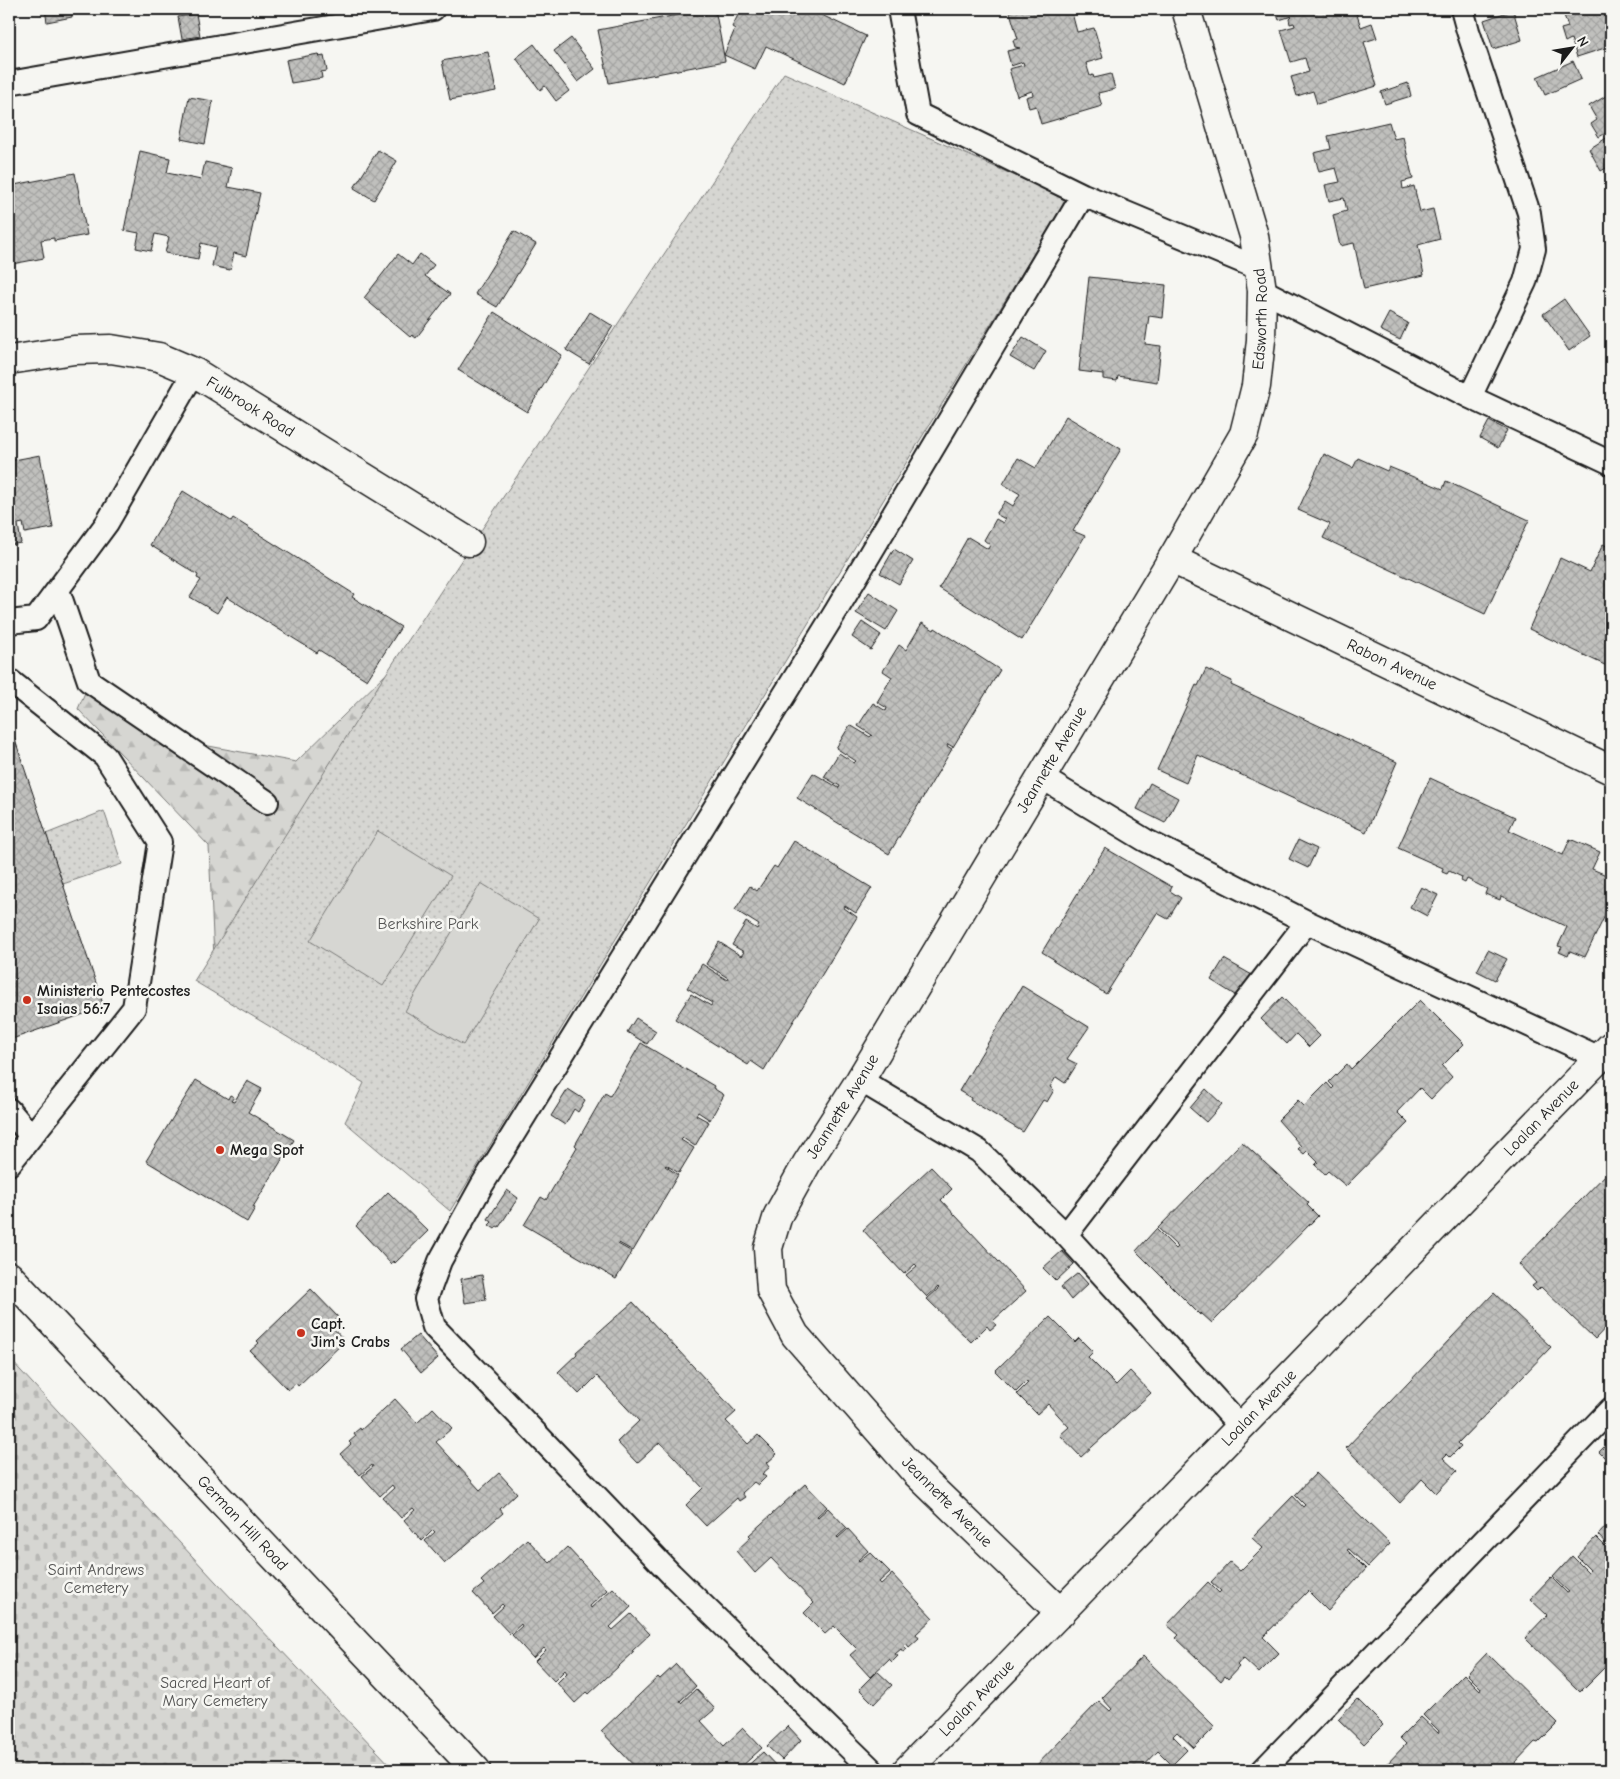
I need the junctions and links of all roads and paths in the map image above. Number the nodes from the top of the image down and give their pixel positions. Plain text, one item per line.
1 (433, 9) edge
2 (899, 9) edge
3 (1186, 9) edge
4 (1462, 9) edge
5 (9, 84) edge
6 (1083, 195) junction
7 (1260, 279) junction
8 (9, 360) edge
9 (194, 372) junction
10 (1470, 397) junction
11 (1611, 463) edge
12 (469, 542) dead end
13 (1172, 559) junction
14 (58, 590) junction
15 (9, 622) edge
16 (9, 680) edge
17 (1611, 770) edge
18 (1041, 777) junction
19 (267, 802) dead end
20 (1307, 922) junction
21 (1605, 1052) edge
22 (860, 1080) junction
23 (9, 1110) edge
24 (31, 1136) junction
25 (9, 1164) edge
26 (1066, 1235) junction
27 (9, 1276) edge
28 (1611, 1409) edge
29 (1241, 1427) junction
30 (1061, 1613) junction
31 (476, 1770) edge
32 (872, 1770) edge
33 (907, 1770) edge
34 (1264, 1770) edge

1 - 5 lane
2 - 6 lane
3 - 7 street, Edsworth Road
4 - 10 lane
6 - 7 lane
6 - 32 lane
7 - 10 lane
7 - 13 street, Edsworth Road
8 - 9 street, Fulbrook Road
9 - 12 street, Fulbrook Road
9 - 14 lane
10 - 11 lane
13 - 17 street, Rabon Avenue
13 - 18 street, Jeannette Avenue
14 - 15 lane
14 - 19 lane
16 - 24 lane
18 - 20 lane
18 - 22 street, Jeannette Avenue
20 - 21 lane
20 - 26 lane
21 - 29 street, Loalan Avenue
22 - 26 lane
22 - 30 street, Jeannette Avenue
23 - 24 lane
24 - 25 lane
26 - 29 lane
27 - 31 street, German Hill Road
28 - 34 lane
29 - 30 street, Loalan Avenue
30 - 33 street, Loalan Avenue

